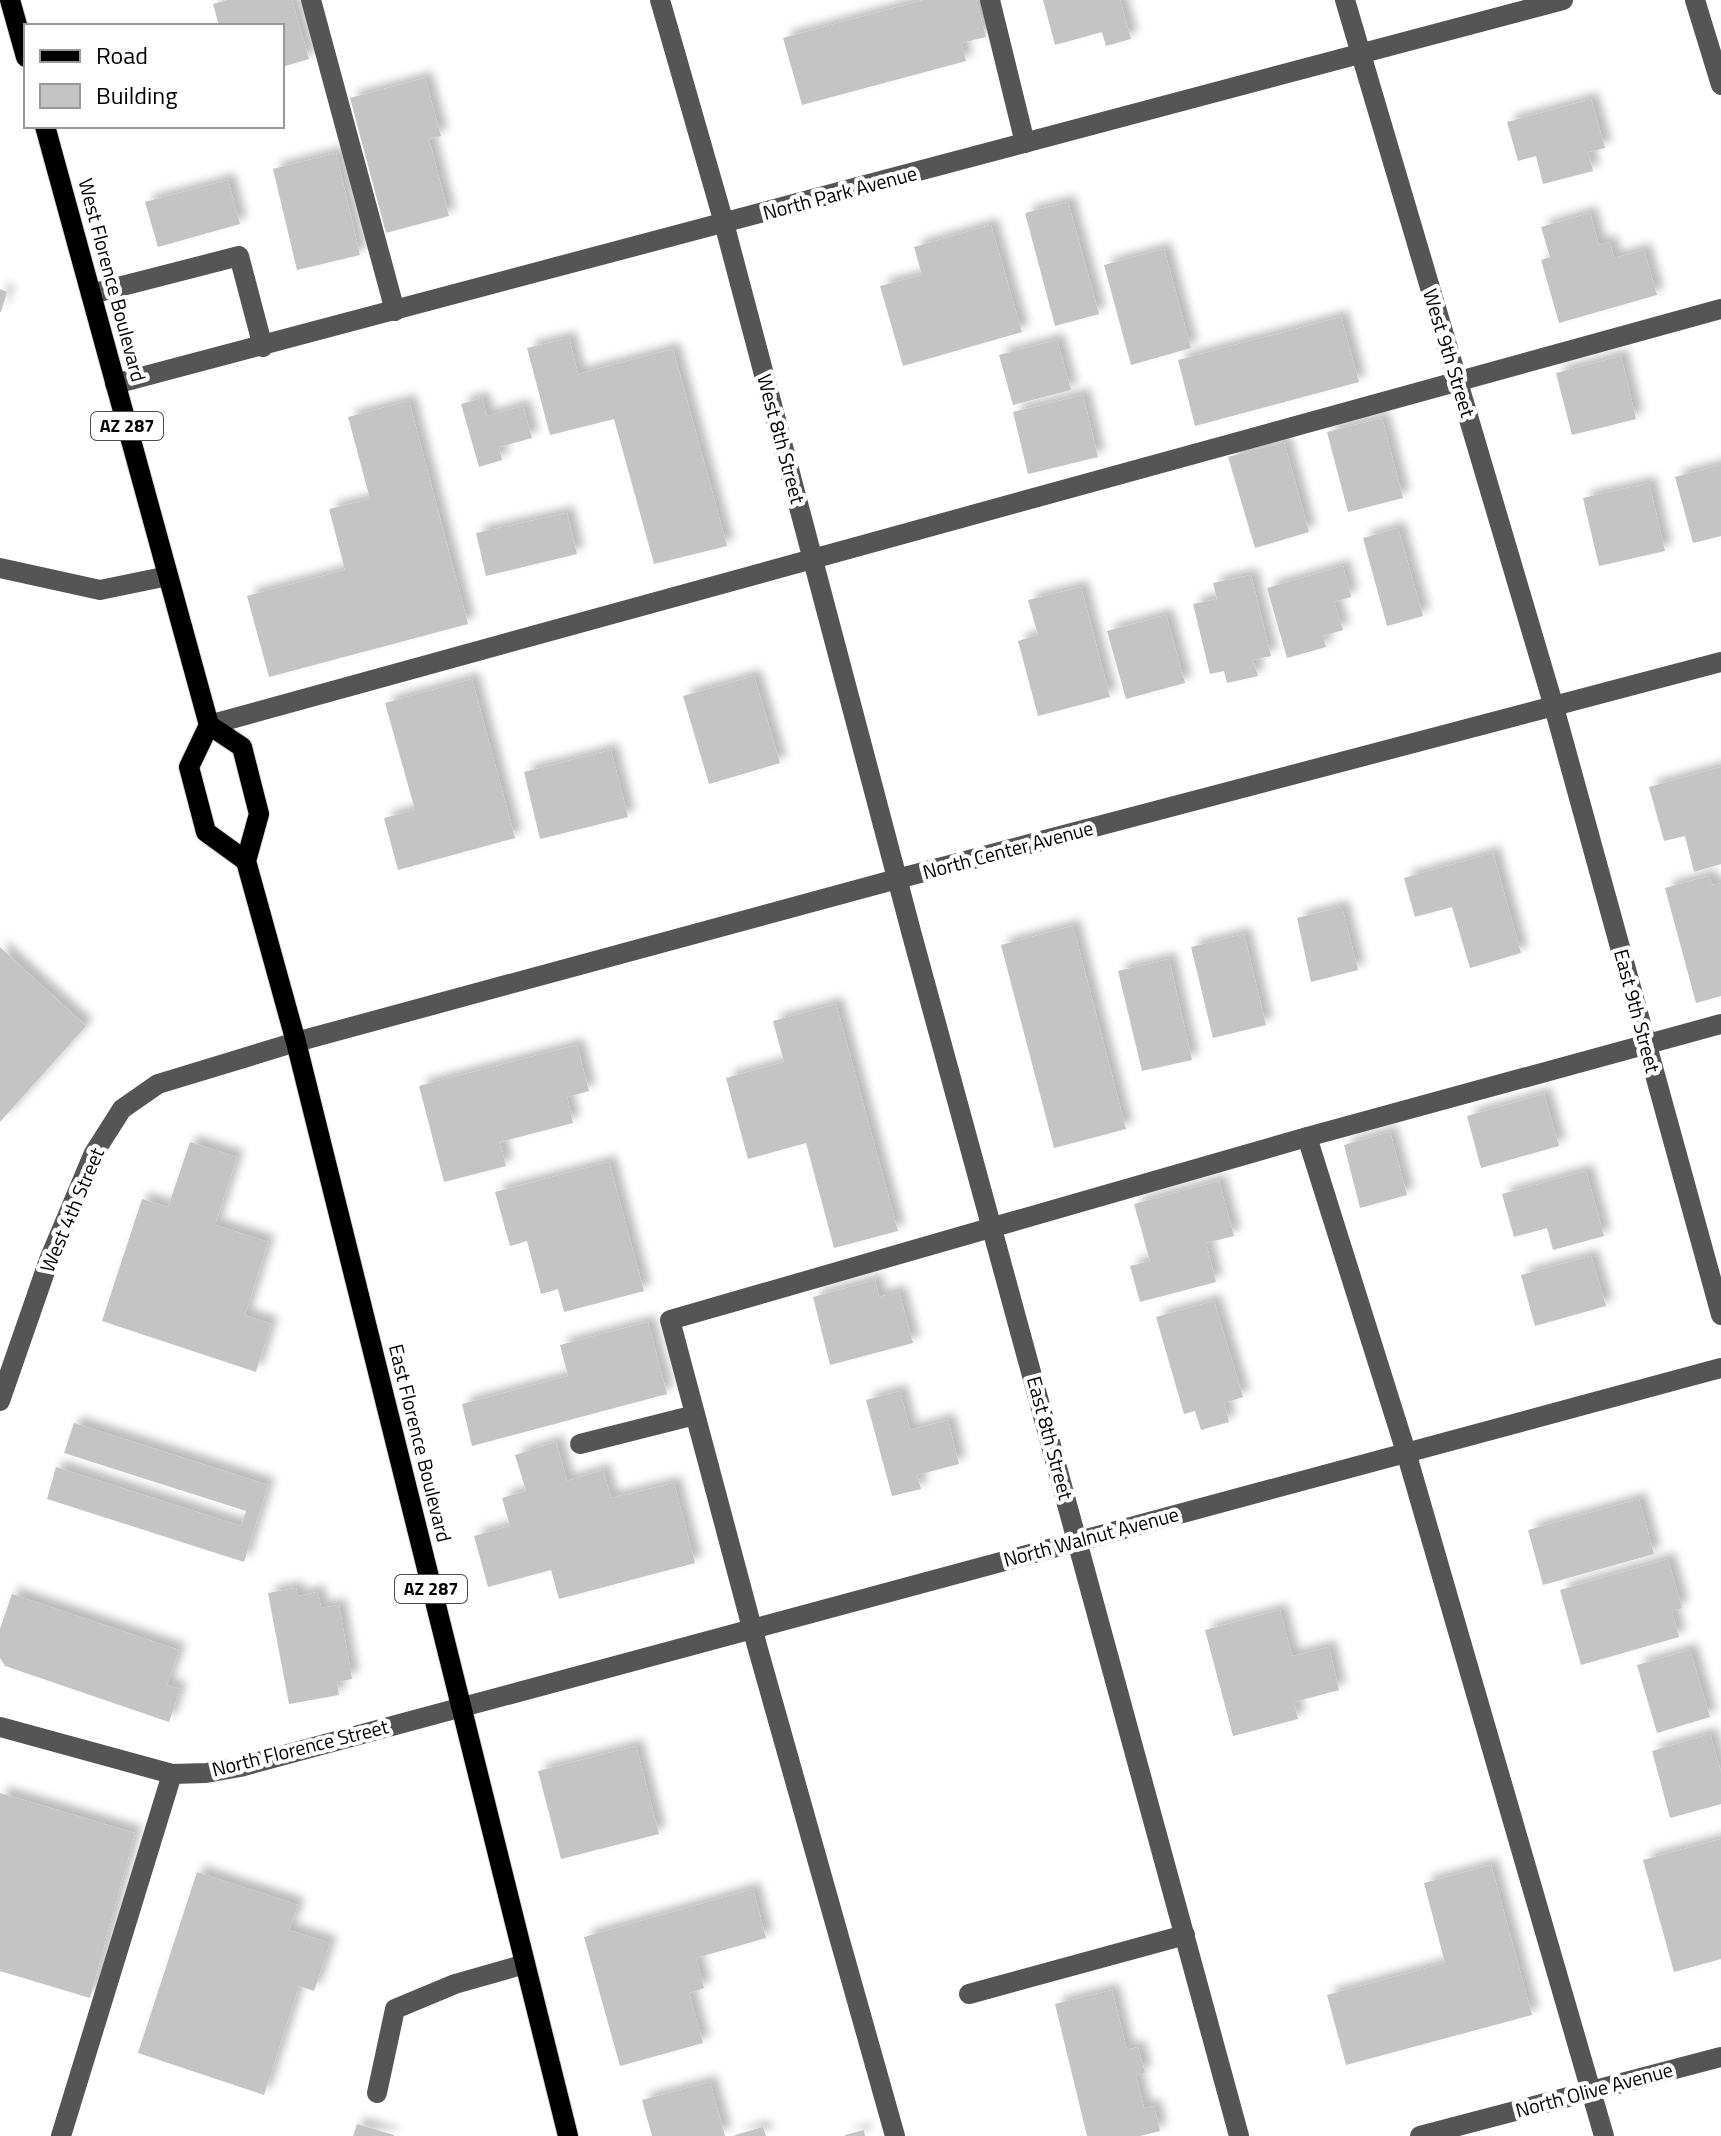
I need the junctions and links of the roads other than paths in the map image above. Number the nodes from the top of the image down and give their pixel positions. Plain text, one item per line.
1 (10, 0) edge
2 (311, 0) edge
3 (660, 0) edge
4 (990, 0) edge
5 (1345, 0) edge
6 (1563, 0) edge
7 (1695, 0) edge
8 (24, 50) edge
9 (1360, 54) junction
10 (1721, 85) edge
11 (46, 128) edge
12 (1025, 143) junction
13 (724, 223) junction
14 (91, 294) junction
15 (1721, 309) edge
16 (395, 311) junction
17 (263, 347) junction
18 (1457, 381) junction
19 (115, 384) junction
20 (813, 558) junction
21 (0, 568) edge
22 (168, 576) junction
23 (1721, 662) edge
24 (1554, 707) junction
25 (209, 725) junction
26 (246, 861) junction
27 (897, 879) junction
28 (1721, 1024) edge
29 (296, 1042) junction
30 (1646, 1043) junction
31 (1307, 1137) junction
32 (993, 1227) junction
33 (1721, 1315) edge
34 (1721, 1368) edge
35 (0, 1401) edge
36 (695, 1415) junction
37 (580, 1444) dead end
38 (1406, 1452) junction
39 (1078, 1541) junction
40 (752, 1628) junction
41 (461, 1707) junction
42 (0, 1727) edge
43 (172, 1774) junction
44 (1185, 1935) junction
45 (525, 1964) junction
46 (969, 1994) dead end
47 (1721, 2057) edge
48 (1592, 2091) junction
49 (377, 2093) dead end
50 (61, 2136) edge
51 (568, 2136) edge
52 (895, 2136) edge
53 (1239, 2136) edge
54 (1420, 2136) edge
55 (1604, 2136) edge

1 - 8 main road
2 - 16 street
3 - 13 street, West 8th Street
4 - 12 street
5 - 9 street, West 9th Street
6 - 9 street, North Park Avenue
7 - 10 street
9 - 12 street, North Park Avenue
9 - 18 street, West 9th Street
11 - 14 main road, West Florence Boulevard / AZ 287
12 - 13 street, North Park Avenue
13 - 16 street, North Park Avenue
13 - 20 street, West 8th Street
14 - 17 street
14 - 19 main road, West Florence Boulevard / AZ 287
15 - 18 street
16 - 17 street, North Park Avenue
17 - 19 street, North Park Avenue
18 - 20 street
18 - 24 street, West 9th Street
19 - 22 main road, West Florence Boulevard / AZ 287
20 - 25 street
20 - 27 street, West 8th Street
21 - 22 street
22 - 25 main road, West Florence Boulevard / AZ 287
23 - 24 street, North Center Avenue
24 - 27 street, North Center Avenue
24 - 30 street, East 9th Street
25 - 26 main road
25 - 26 main road
26 - 29 main road, AZ 287
27 - 29 street, North Center Avenue
27 - 32 street, East 8th Street
28 - 30 street
29 - 35 street, West 4th Street
29 - 41 main road, East Florence Boulevard / AZ 287
30 - 31 street
30 - 33 street, East 9th Street
31 - 32 street
31 - 38 street
32 - 36 street
32 - 39 street, East 8th Street
34 - 38 street, North Walnut Avenue
36 - 37 street
36 - 40 street
38 - 39 street, North Walnut Avenue
38 - 48 street
39 - 40 street, North Walnut Avenue
39 - 44 street, East 8th Street
40 - 41 street, North Walnut Avenue
40 - 52 street
41 - 43 street, North Florence Street
41 - 45 main road, East Florence Boulevard / AZ 287
42 - 43 street, North Florence Street
43 - 50 street
44 - 46 street
44 - 53 street, East 8th Street
45 - 49 street
45 - 51 main road, East Florence Boulevard / AZ 287
47 - 48 street, North Olive Avenue
48 - 54 street, North Olive Avenue
48 - 55 street

